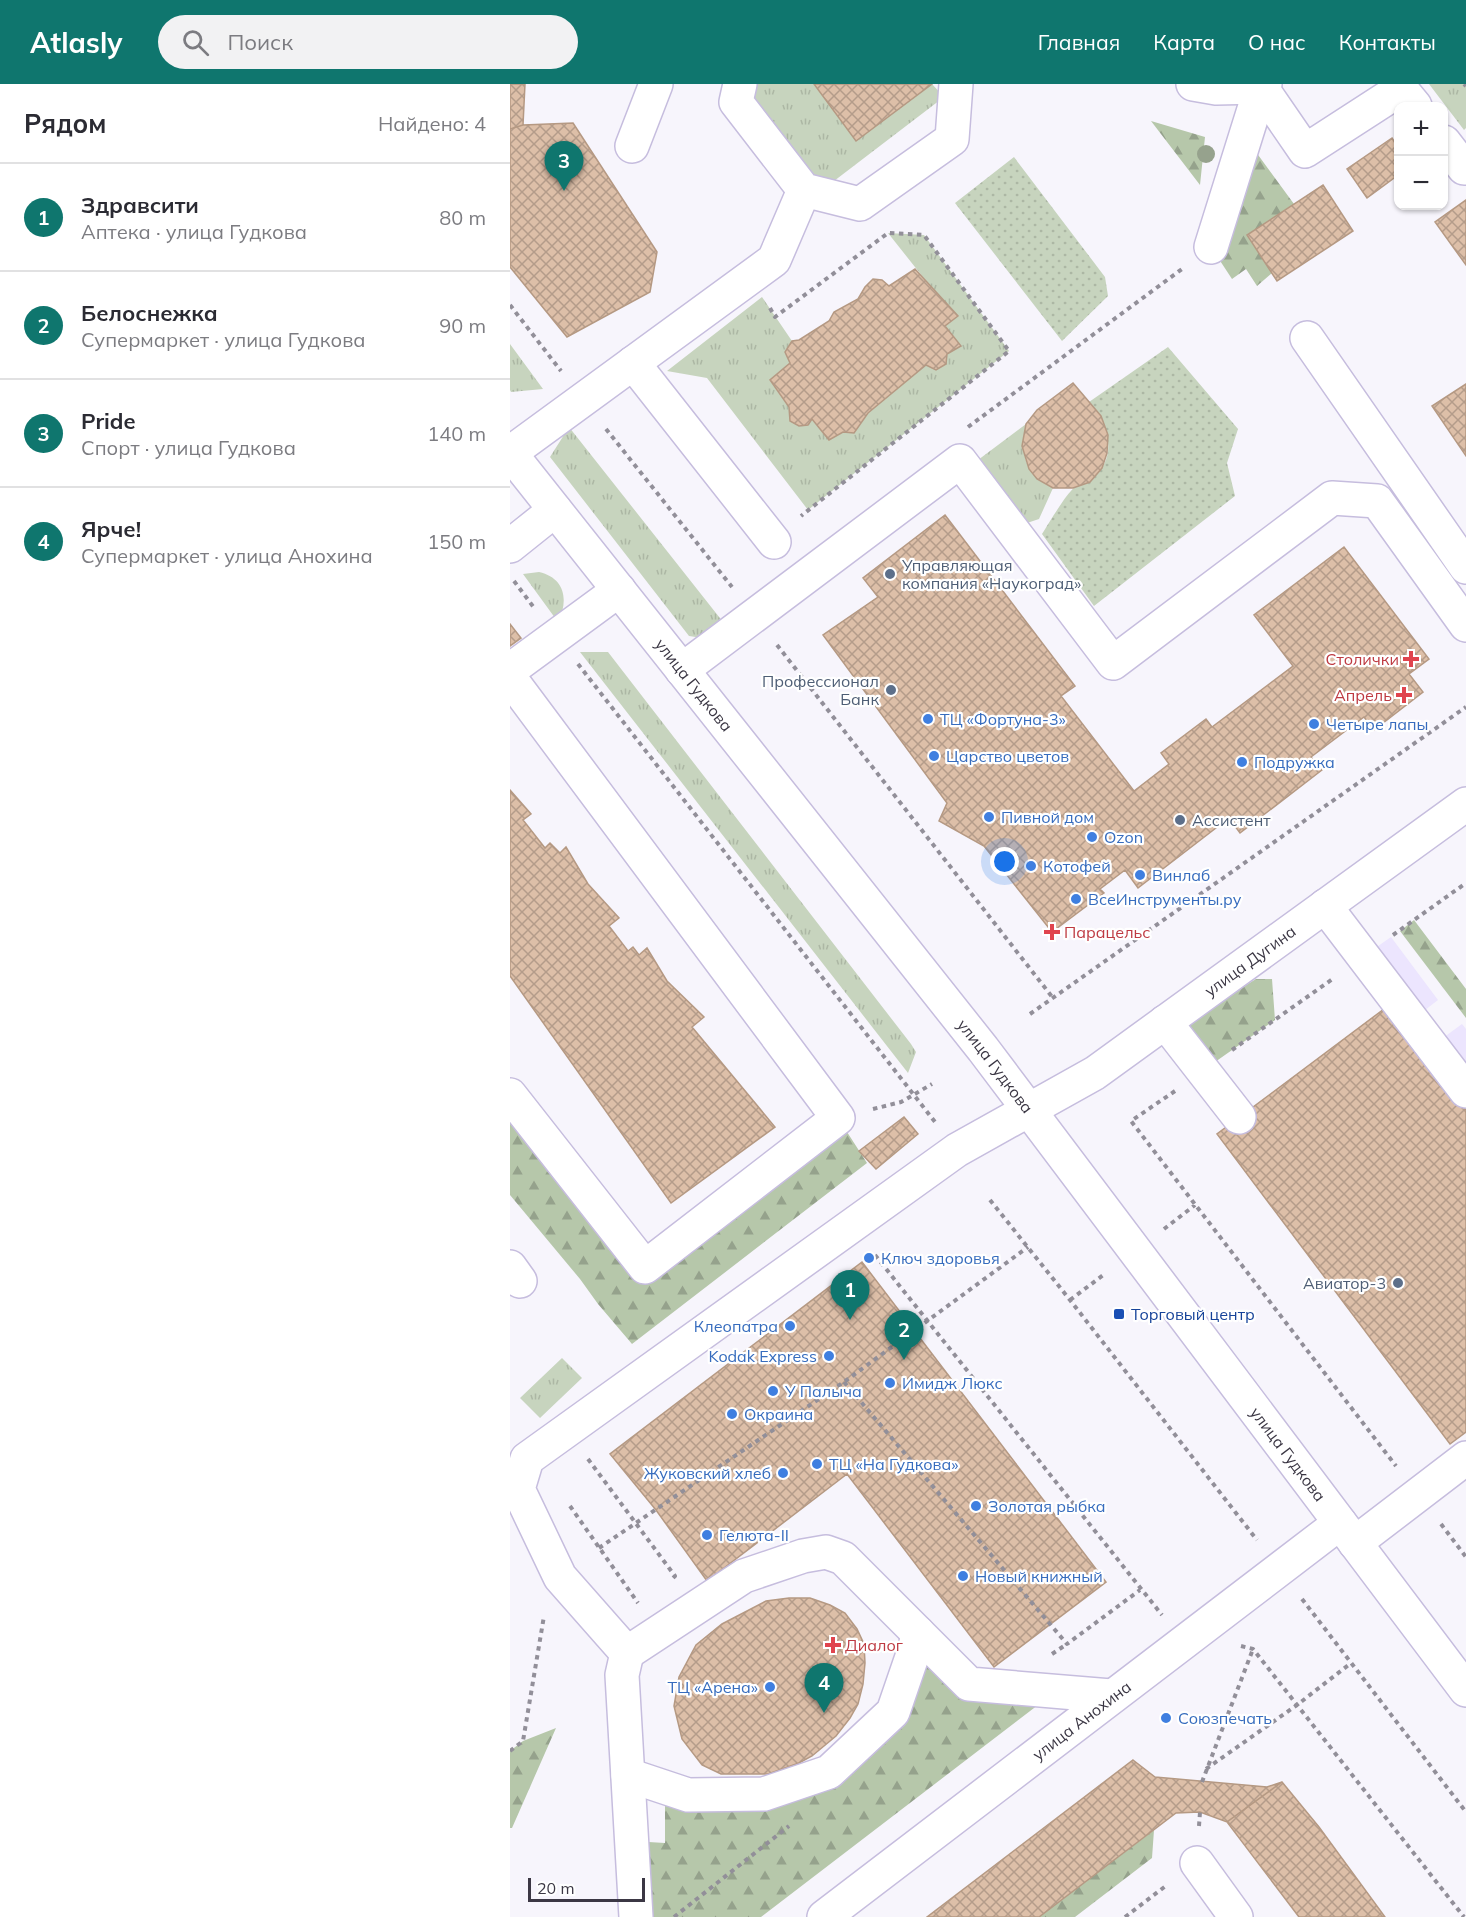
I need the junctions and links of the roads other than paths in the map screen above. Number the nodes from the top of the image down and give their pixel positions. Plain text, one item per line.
1 (656, 84) edge
2 (740, 84) edge
3 (956, 84) edge
4 (1194, 84) edge
5 (1263, 86) edge
6 (1412, 102) edge
7 (632, 146) dead end
8 (1448, 148) edge
9 (1466, 167) edge
10 (804, 190) junction
11 (1211, 247) road end
12 (1307, 338) dead end
13 (633, 363) junction
14 (510, 453) edge
15 (555, 510) junction
16 (774, 542) road end
17 (510, 546) edge
18 (1466, 567) edge
19 (619, 590) junction
20 (1466, 625) edge
21 (510, 670) edge
22 (682, 670) junction
23 (510, 678) edge
24 (1466, 804) edge
25 (1325, 906) junction
26 (1165, 1022) junction
27 (1466, 1091) edge
28 (510, 1095) edge
29 (1029, 1110) junction
30 (1239, 1117) dead end
31 (518, 1449) edge
32 (1466, 1458) edge
33 (1348, 1533) junction
34 (918, 1633) junction
35 (627, 1653) junction
36 (1466, 1689) edge
37 (1111, 1696) junction
38 (628, 1775) junction
39 (1197, 1863) road end
40 (636, 1917) edge
41 (824, 1917) edge
42 (1236, 1917) edge

1 - 7 street
2 - 10 street
3 - 10 street
4 - 5 street
5 - 6 street
5 - 11 street
8 - 9 street
10 - 13 street
12 - 18 street
13 - 14 street
13 - 16 street
14 - 15 street, улица Гудкова
15 - 17 street
15 - 19 street, улица Гудкова
19 - 21 street
19 - 22 street, улица Гудкова
20 - 22 street
22 - 29 street, улица Гудкова
23 - 28 street
24 - 25 street, улица Дугина
25 - 26 street, улица Дугина
25 - 27 street
26 - 29 street, улица Дугина
26 - 30 street
29 - 31 street, улица Дугина
29 - 33 street, улица Гудкова
31 - 35 street
32 - 33 street, улица Анохина
33 - 36 street, улица Гудкова
33 - 37 street, улица Анохина
34 - 35 street
34 - 37 street
34 - 38 street
35 - 38 street
37 - 41 street, улица Анохина
38 - 40 street
39 - 42 street

